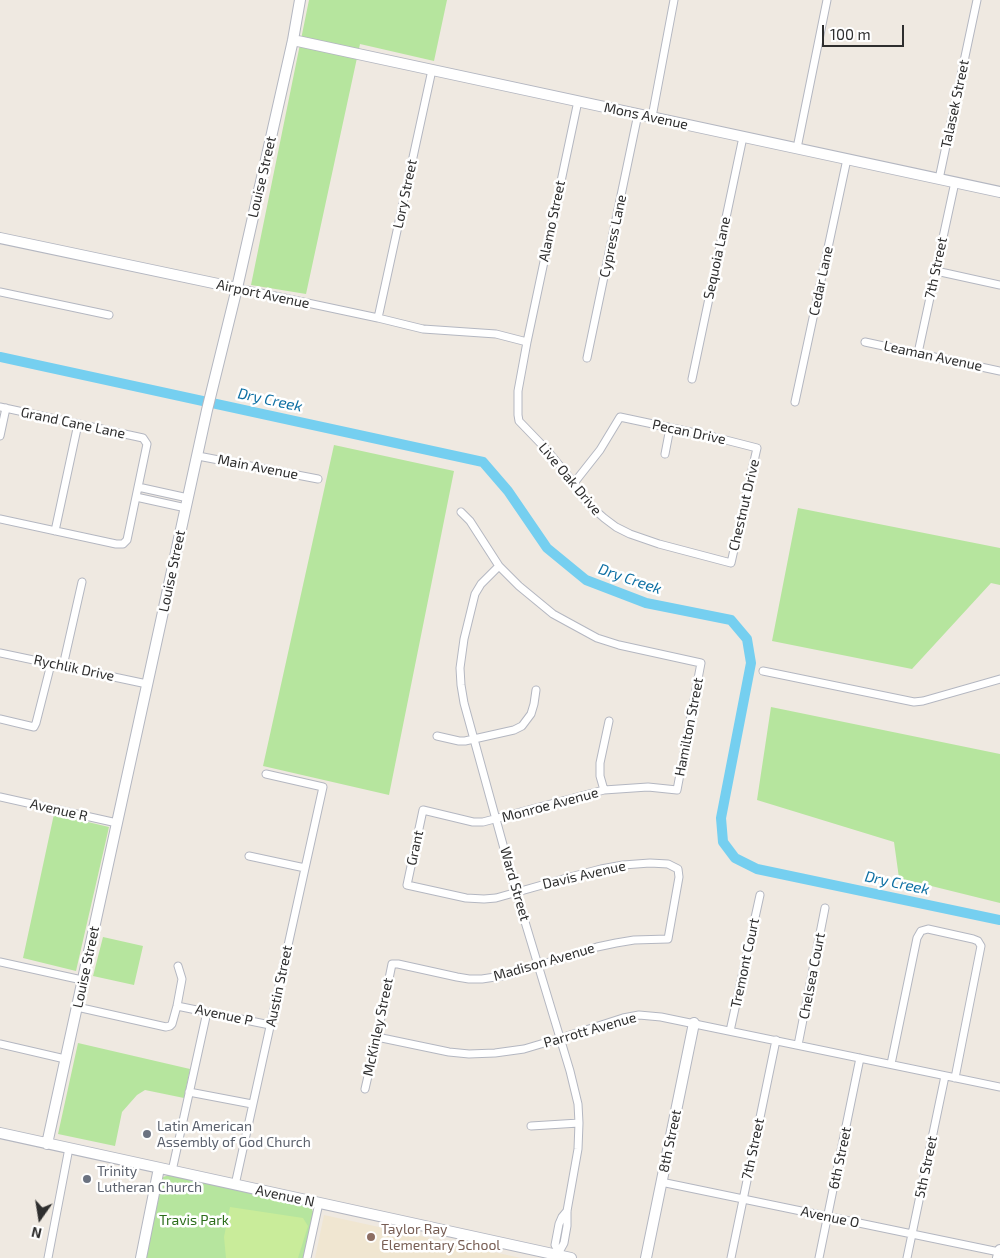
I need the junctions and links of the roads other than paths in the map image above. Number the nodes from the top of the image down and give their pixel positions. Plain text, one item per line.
1 (300, 0) edge
2 (674, 0) edge
3 (827, 0) edge
4 (977, 0) edge
5 (293, 40) junction
6 (432, 70) junction
7 (578, 101) junction
8 (638, 114) junction
9 (652, 117) junction
10 (743, 136) junction
11 (797, 148) junction
12 (847, 159) junction
13 (939, 179) junction
14 (955, 182) junction
15 (1000, 192) edge
16 (0, 238) edge
17 (936, 271) junction
18 (1000, 285) edge
19 (236, 288) junction
20 (0, 292) edge
21 (109, 315) dead end
22 (378, 318) junction
23 (526, 342) junction
24 (865, 342) dead end
25 (918, 353) junction
26 (587, 358) dead end
27 (1000, 371) edge
28 (692, 379) dead end
29 (795, 402) dead end
30 (3, 408) edge
31 (78, 424) junction
32 (670, 428) junction
33 (0, 436) edge
34 (757, 448) joint
35 (665, 454) dead end
36 (198, 456) junction
37 (318, 479) dead end
38 (574, 483) junction
39 (138, 487) junction
40 (136, 497) junction
41 (187, 503) junction
42 (461, 512) dead end
43 (0, 519) edge
44 (55, 531) junction
45 (731, 563) joint
46 (499, 566) junction
47 (82, 582) dead end
48 (0, 653) edge
49 (51, 664) junction
50 (63, 666) junction
51 (763, 671) dead end
52 (1000, 679) edge
53 (147, 684) junction
54 (536, 690) dead end
55 (0, 719) edge
56 (609, 721) dead end
57 (438, 736) dead end
58 (474, 740) junction
59 (266, 774) dead end
60 (604, 790) junction
61 (677, 790) joint
62 (0, 797) edge
63 (423, 810) joint
64 (497, 819) junction
65 (117, 823) junction
66 (249, 856) dead end
67 (305, 868) junction
68 (407, 885) joint
69 (516, 892) junction
70 (760, 895) dead end
71 (825, 908) dead end
72 (668, 939) joint
73 (0, 962) edge
74 (392, 964) joint
75 (178, 966) dead end
76 (538, 966) junction
77 (82, 980) junction
78 (177, 1006) junction
79 (77, 1007) junction
80 (207, 1012) junction
81 (694, 1023) junction
82 (270, 1025) junction
83 (730, 1031) junction
84 (377, 1037) junction
85 (561, 1038) junction
86 (776, 1040) junction
87 (0, 1044) edge
88 (798, 1045) junction
89 (860, 1058) junction
90 (65, 1059) junction
91 (891, 1064) junction
92 (946, 1076) junction
93 (955, 1078) junction
94 (1000, 1087) edge
95 (365, 1089) dead end
96 (190, 1092) junction
97 (252, 1104) junction
98 (579, 1123) junction
99 (531, 1126) dead end
100 (0, 1133) edge
101 (47, 1144) junction
102 (69, 1148) junction
103 (159, 1168) junction
104 (172, 1171) junction
105 (661, 1182) junction
106 (235, 1185) junction
107 (742, 1199) junction
108 (319, 1203) junction
109 (828, 1216) junction
110 (912, 1234) junction
111 (1000, 1251) edge
112 (558, 1255) edge
113 (48, 1258) edge
114 (141, 1258) edge
115 (307, 1258) edge
116 (571, 1258) edge
117 (646, 1258) edge
118 (731, 1258) edge
119 (819, 1258) edge
120 (907, 1258) edge
121 (998, 1258) edge

1 - 5 street, Louise Street
2 - 9 street
3 - 11 street
4 - 13 street, Talasek Street
5 - 6 street, Mons Avenue
5 - 19 street, Louise Street
6 - 7 street, Mons Avenue
6 - 22 street, Lory Street
7 - 8 street, Mons Avenue
7 - 23 street, Alamo Street
8 - 9 street, Mons Avenue
8 - 26 street, Cypress Lane
9 - 10 street, Mons Avenue
10 - 11 street, Mons Avenue
10 - 28 street, Sequoia Lane
11 - 12 street, Mons Avenue
12 - 13 street, Mons Avenue
12 - 29 street, Cedar Lane
13 - 14 street, Mons Avenue
14 - 15 street, Mons Avenue
14 - 17 street, 7th Street
16 - 19 street, Airport Avenue
17 - 18 street
17 - 25 street, 7th Street
19 - 22 street, Airport Avenue
19 - 36 street, Louise Street
20 - 21 street
22 - 23 street, Airport Avenue
23 - 38 street, Live Oak Drive
24 - 25 street, Leaman Avenue
25 - 27 street, Leaman Avenue
30 - 31 street, Grand Cane Lane
30 - 33 street
31 - 39 street, Grand Cane Lane
31 - 44 street
32 - 34 street, Pecan Drive
32 - 35 street
32 - 38 street, Pecan Drive
34 - 45 street, Chestnut Drive
36 - 37 street, Main Avenue
36 - 41 street, Louise Street
38 - 45 street, Live Oak Drive
39 - 40 street
39 - 41 street
40 - 41 street
40 - 44 street
41 - 53 street, Louise Street
42 - 46 street
43 - 44 street
46 - 58 street, Ward Street
46 - 61 street, Hamilton Street
47 - 50 street
48 - 49 street, Rychlik Drive
49 - 50 street, Rychlik Drive
49 - 55 street
50 - 53 street, Rychlik Drive
51 - 52 street
53 - 65 street, Louise Street
54 - 58 street
56 - 60 street
57 - 58 street
58 - 64 street, Ward Street
59 - 67 street, Austin Street
60 - 61 street, Monroe Avenue
60 - 64 street, Monroe Avenue
62 - 65 street, Avenue R
63 - 64 street, Monroe Avenue
63 - 68 street, Grant
64 - 69 street, Ward Street
65 - 77 street, Louise Street
66 - 67 street
67 - 82 street, Austin Street
68 - 69 street, Davis Avenue
69 - 72 street, Davis Avenue
69 - 76 street, Ward Street
70 - 83 street, Tremont Court
71 - 88 street, Chelsea Court
72 - 76 street, Madison Avenue
73 - 77 street
74 - 76 street, Madison Avenue
74 - 84 street, McKinley Street
75 - 78 street
76 - 85 street, Ward Street
77 - 79 street, Louise Street
78 - 79 street
78 - 80 street, Avenue P
79 - 90 street, Louise Street
80 - 82 street, Avenue P
80 - 96 street
81 - 83 street, Parrott Avenue
81 - 85 street, Parrott Avenue
81 - 105 street, 8th Street
82 - 97 street, Austin Street
83 - 86 street, Parrott Avenue
84 - 85 street, Parrott Avenue
84 - 95 street, McKinley Street
85 - 98 street, Ward Street
86 - 88 street, Parrott Avenue
86 - 107 street, 7th Street
87 - 90 street
88 - 89 street, Parrott Avenue
89 - 91 street, Parrott Avenue
89 - 109 street, 6th Street
90 - 101 street, Louise Street
91 - 92 street, Parrott Avenue
91 - 93 street
92 - 93 street, Parrott Avenue
92 - 110 street, 5th Street
93 - 94 street, Parrott Avenue
96 - 97 street
96 - 104 street
97 - 106 street, Austin Street
98 - 99 street
98 - 112 street, Ward Street
100 - 101 street, Avenue N
101 - 102 street, Avenue N
102 - 103 street, Avenue N
102 - 113 street
103 - 104 street, Avenue N
103 - 114 street
104 - 106 street, Avenue N
105 - 107 street, Avenue O
105 - 117 street, 8th Street
106 - 108 street, Avenue N
107 - 109 street, Avenue O
107 - 118 street, 7th Street
108 - 112 street, Avenue N
108 - 115 street
109 - 110 street, Avenue O
109 - 119 street, 6th Street
110 - 111 street, Avenue O
110 - 120 street, 5th Street
111 - 121 street
112 - 116 street, Avenue N

